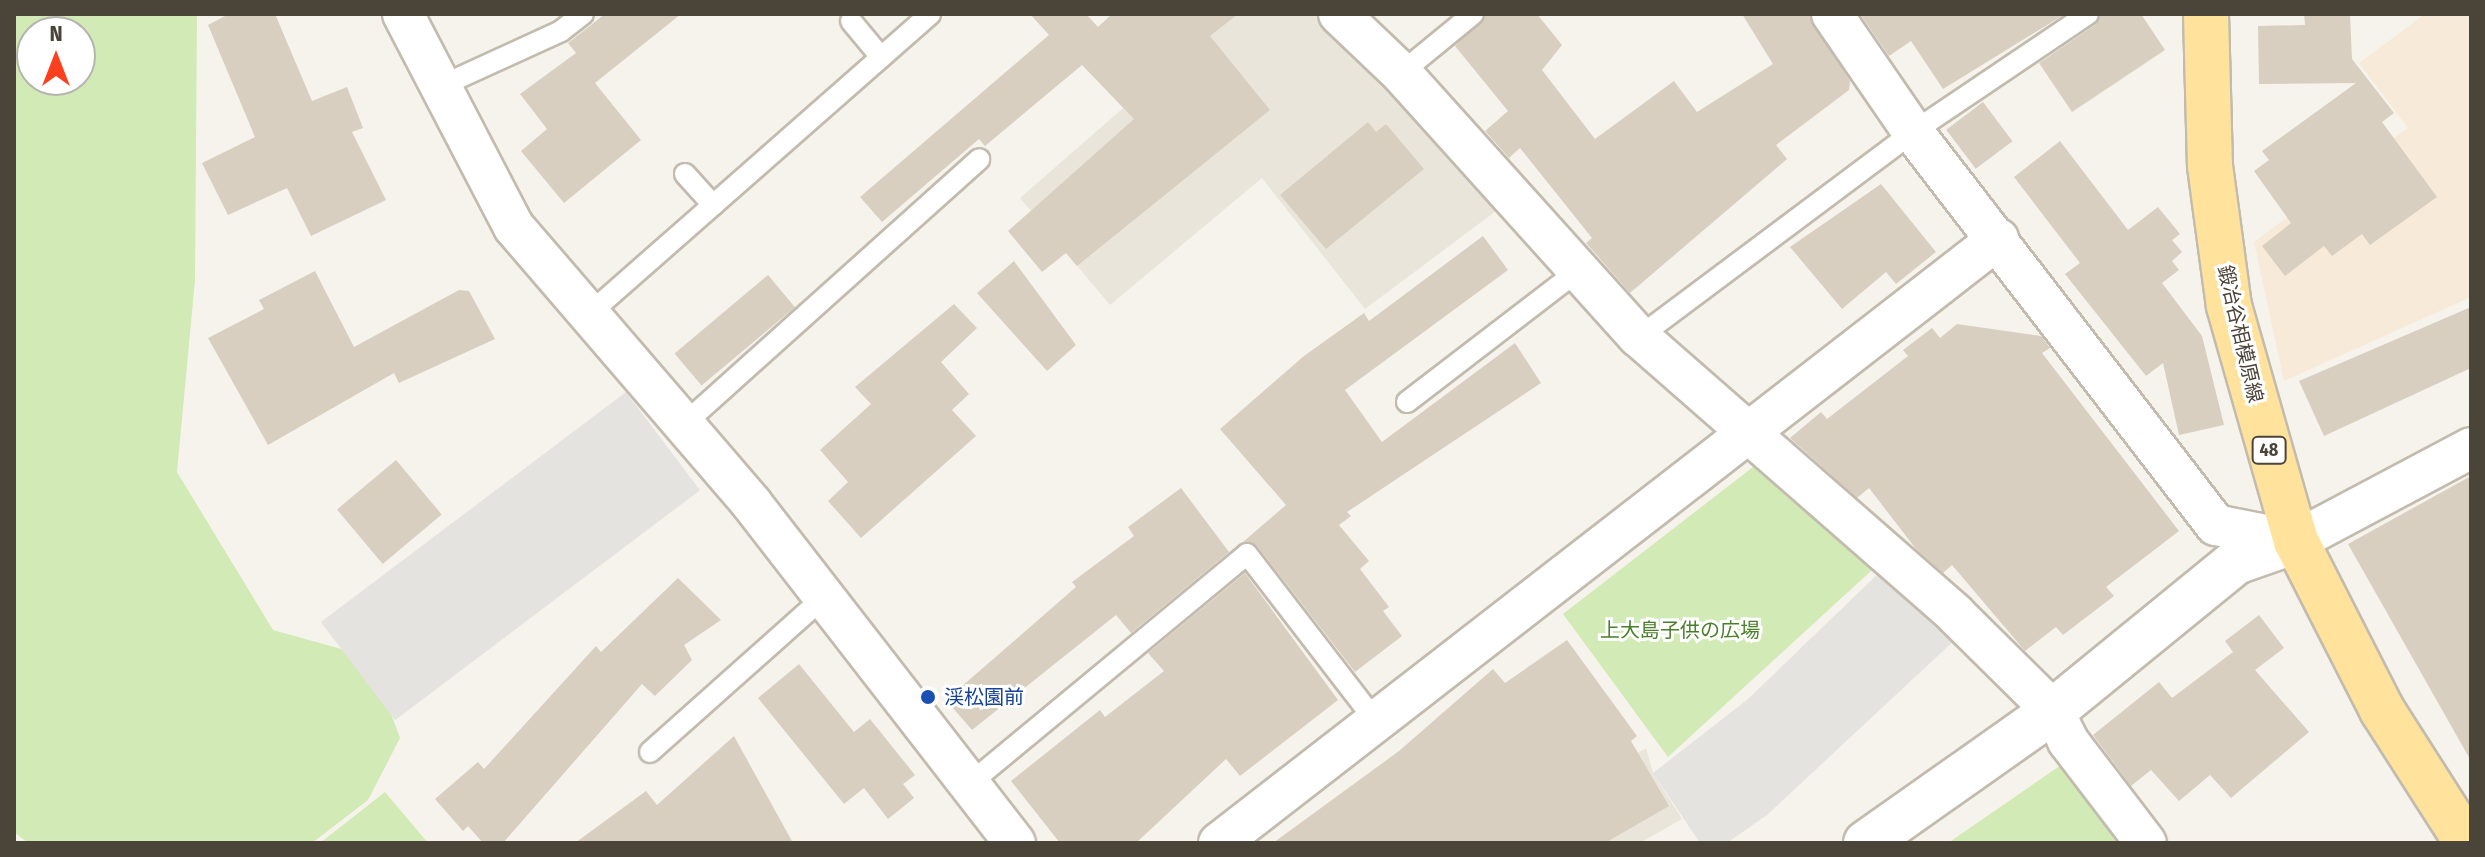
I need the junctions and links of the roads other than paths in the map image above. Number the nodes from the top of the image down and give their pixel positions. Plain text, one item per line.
1 (403, 14) edge
2 (583, 14) edge
3 (930, 14) edge
4 (1339, 14) edge
5 (1473, 14) edge
6 (1832, 14) edge
7 (2088, 14) edge
8 (2206, 14) edge
9 (851, 21) dead end
10 (881, 57) junction
11 (1401, 73) junction
12 (441, 86) junction
13 (1913, 132) junction
14 (979, 159) dead end
15 (685, 174) dead end
16 (713, 205) junction
17 (1998, 239) junction
18 (1579, 270) junction
19 (589, 314) junction
20 (1639, 337) junction
21 (1407, 402) dead end
22 (683, 425) junction
23 (1741, 432) junction
24 (2471, 448) edge
25 (2296, 541) junction
26 (825, 596) junction
27 (2053, 711) junction
28 (1378, 724) junction
29 (650, 752) dead end
30 (968, 785) junction
31 (1015, 843) edge
32 (1219, 843) edge
33 (1866, 843) edge
34 (2146, 843) edge
35 (2467, 843) edge

1 - 12 street
2 - 12 lane
3 - 10 lane
4 - 11 street
5 - 11 lane
6 - 13 street
7 - 13 lane
8 - 25 main road, 鍛冶谷相模原線 / 48
9 - 10 lane
10 - 16 lane
11 - 18 street
12 - 19 street
13 - 17 street
13 - 20 lane
14 - 22 lane
15 - 16 lane
16 - 19 lane
17 - 23 street
17 - 25 street
18 - 20 street
18 - 21 lane
19 - 22 street
20 - 23 street
22 - 26 street
23 - 27 street
23 - 28 street
24 - 25 street
25 - 27 street
25 - 35 main road, 鍛冶谷相模原線 / 48
26 - 29 lane
26 - 30 street
27 - 33 street
27 - 34 street
28 - 30 lane
28 - 32 street
30 - 31 street

